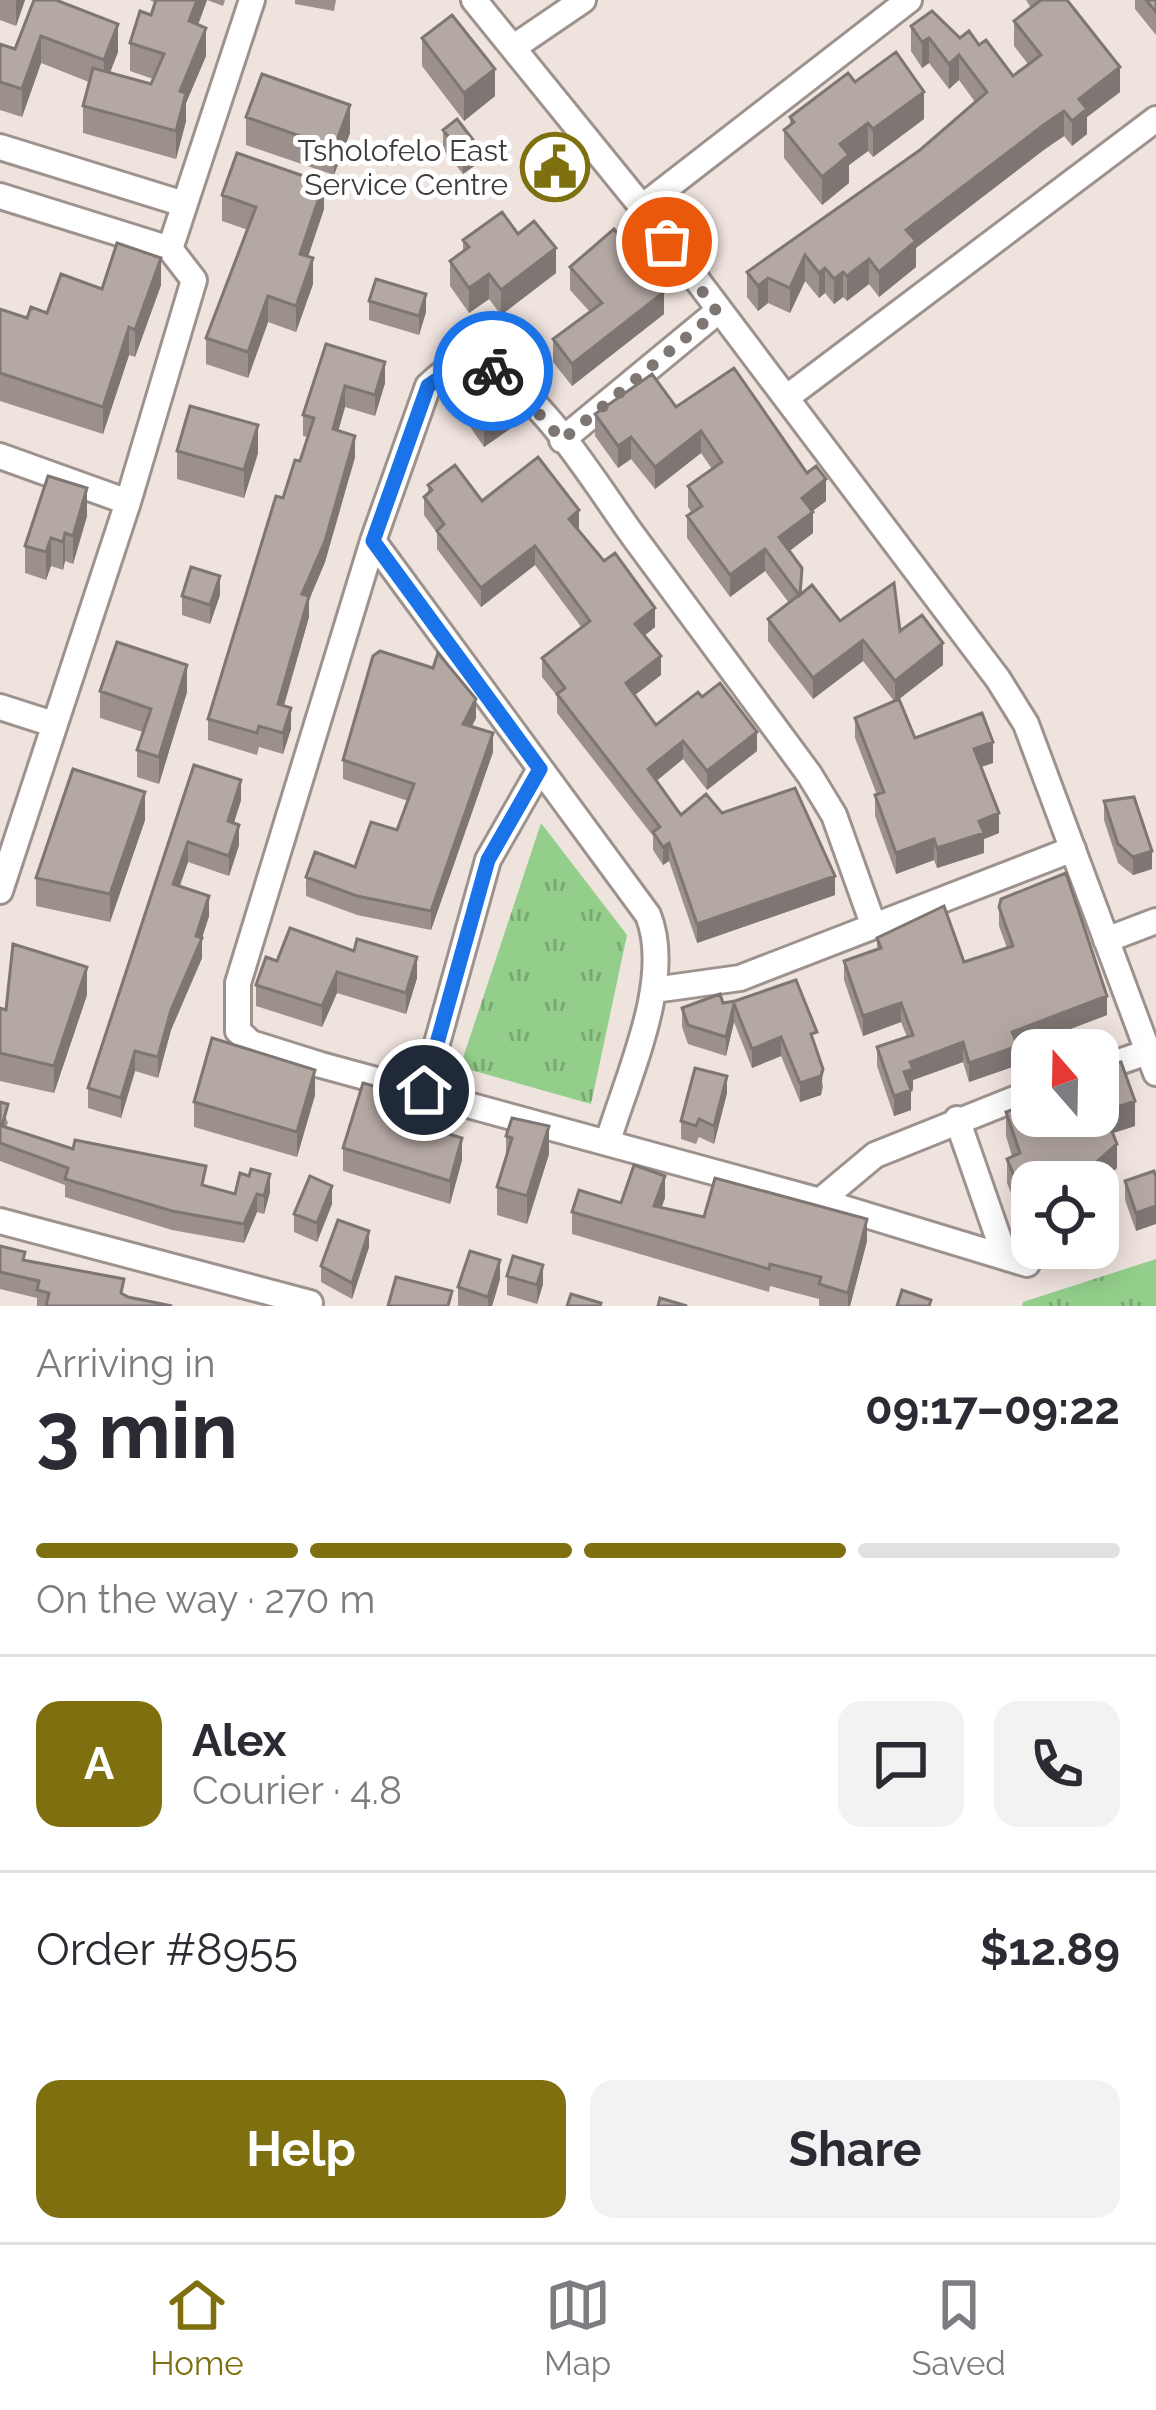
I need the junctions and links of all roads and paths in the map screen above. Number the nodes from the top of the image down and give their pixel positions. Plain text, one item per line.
1 (252, 0) edge
2 (474, 0) edge
3 (583, 0) edge
4 (910, 0) edge
5 (514, 47) junction
6 (1156, 118) edge
7 (0, 147) edge
8 (155, 195) junction
9 (0, 196) edge
10 (184, 204) junction
11 (642, 207) junction
12 (143, 240) junction
13 (170, 249) junction
14 (717, 312) junction
15 (786, 398) junction
16 (562, 440) junction
17 (0, 456) edge
18 (128, 502) junction
19 (373, 541) junction
20 (0, 707) edge
21 (53, 724) junction
22 (540, 769) junction
23 (1073, 849) junction
24 (0, 891) edge
25 (1156, 922) edge
26 (873, 924) junction
27 (1106, 940) junction
28 (653, 990) junction
29 (1152, 1062) edge
30 (1119, 1066) edge
31 (424, 1090) junction
32 (1011, 1100) edge
33 (957, 1119) junction
34 (608, 1141) junction
35 (820, 1201) junction
36 (0, 1221) edge
37 (310, 1304) edge

1 - 10 street
2 - 5 street
3 - 5 street
4 - 11 street
5 - 11 street
6 - 15 street
7 - 8 street
8 - 10 street
8 - 12 street
9 - 12 street
10 - 13 street
11 - 14 street
12 - 13 street
13 - 18 street
14 - 15 street
14 - 16 street
15 - 23 street
16 - 19 street
16 - 26 street
17 - 18 street
18 - 21 street
19 - 22 street
19 - 31 street
20 - 21 street
21 - 24 street
22 - 28 street
22 - 31 street
23 - 26 street
23 - 27 street
25 - 27 street
26 - 28 street
27 - 29 street
28 - 34 street
29 - 30 street
31 - 34 street
32 - 33 street
33 - 35 street
33 - 35 street
34 - 35 street
36 - 37 street

